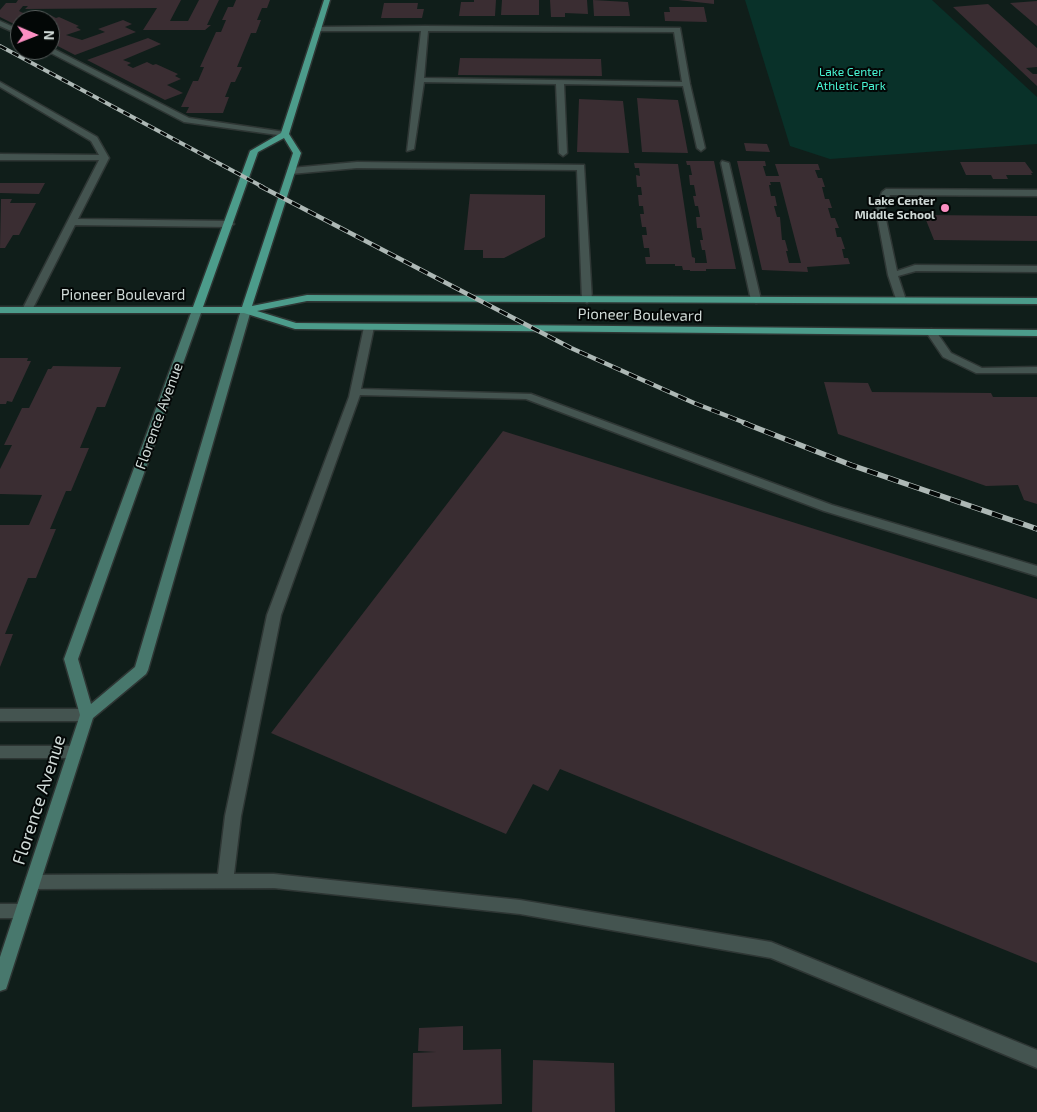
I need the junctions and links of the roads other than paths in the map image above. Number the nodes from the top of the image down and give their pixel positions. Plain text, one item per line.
1 (327, 0) edge
2 (425, 28) junction
3 (318, 29) junction
4 (60, 53) edge
5 (420, 80) junction
6 (560, 83) junction
7 (0, 84) edge
8 (686, 84) junction
9 (285, 134) junction
10 (701, 148) dead end
11 (410, 149) dead end
12 (563, 153) dead end
13 (0, 157) edge
14 (105, 158) junction
15 (725, 163) dead end
16 (292, 170) junction
17 (1037, 193) edge
18 (72, 222) junction
19 (229, 224) junction
20 (1037, 269) edge
21 (893, 275) junction
22 (587, 300) junction
23 (756, 300) junction
24 (901, 300) junction
25 (1037, 301) edge
26 (0, 310) edge
27 (27, 310) junction
28 (197, 310) junction
29 (246, 310) junction
30 (370, 327) junction
31 (931, 332) junction
32 (1037, 333) edge
33 (1037, 370) edge
34 (355, 392) junction
35 (1037, 570) edge
36 (0, 714) edge
37 (87, 715) junction
38 (0, 752) edge
39 (75, 752) junction
40 (225, 881) junction
41 (33, 882) junction
42 (0, 910) edge
43 (23, 911) junction
44 (0, 983) edge
45 (1037, 1058) edge

1 - 3 main road
2 - 3 lane
2 - 5 lane
2 - 8 lane
3 - 9 main road
4 - 9 lane
5 - 6 lane
5 - 11 lane
6 - 8 lane
6 - 12 lane
7 - 14 lane
8 - 10 lane
9 - 16 main road
9 - 19 main road, Florence Avenue
13 - 14 lane
14 - 18 lane
15 - 23 lane
16 - 22 lane
16 - 29 main road
17 - 21 lane
18 - 19 lane
18 - 27 lane
19 - 28 main road, Florence Avenue
20 - 21 lane
21 - 24 lane
22 - 23 main road, Pioneer Boulevard
22 - 29 main road, Pioneer Boulevard
23 - 24 main road, Pioneer Boulevard
24 - 25 main road, Pioneer Boulevard
26 - 27 main road, Pioneer Boulevard
27 - 28 main road, Pioneer Boulevard
28 - 29 main road, Pioneer Boulevard
28 - 37 main road, Florence Avenue
29 - 30 main road, Pioneer Boulevard
29 - 37 main road
30 - 31 main road, Pioneer Boulevard
30 - 34 lane
31 - 32 main road, Pioneer Boulevard
31 - 33 lane
34 - 35 lane
34 - 40 lane
36 - 37 lane
37 - 39 main road, Florence Avenue
38 - 39 lane
39 - 41 main road, Florence Avenue
40 - 41 lane
40 - 45 lane
41 - 43 main road, Florence Avenue
42 - 43 lane
43 - 44 main road, Florence Avenue

